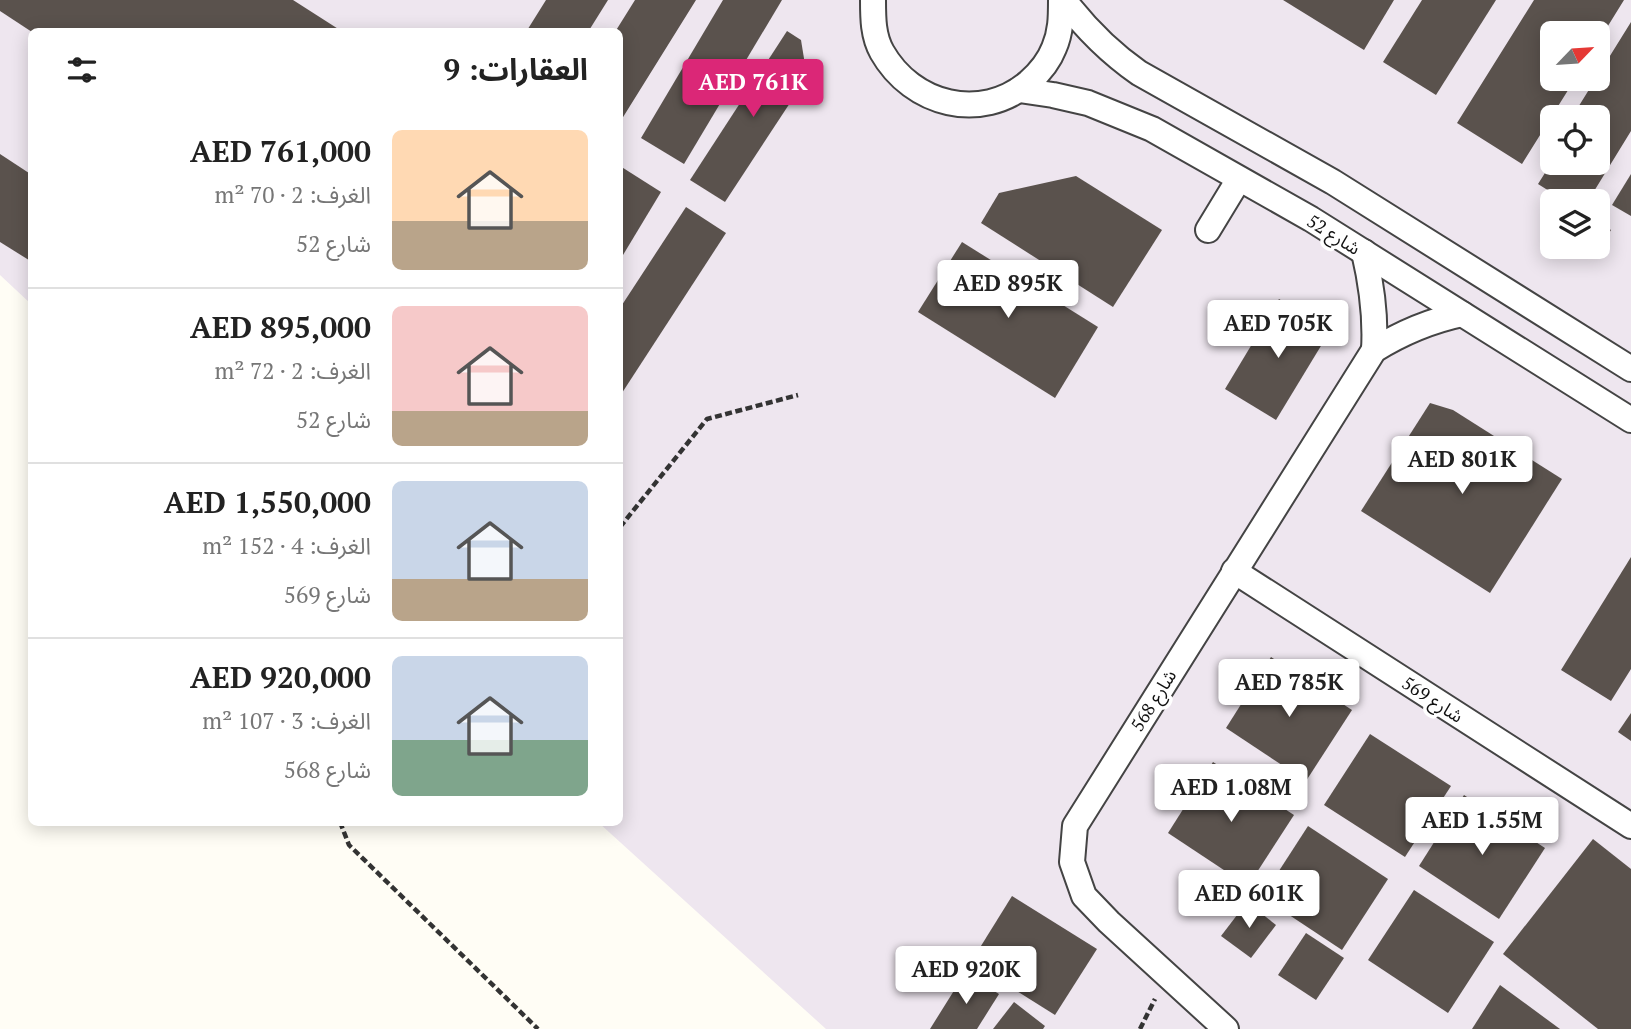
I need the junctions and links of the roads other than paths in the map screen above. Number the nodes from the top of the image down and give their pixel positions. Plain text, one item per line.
1 (864, 0) edge
2 (1062, 0) edge
3 (873, 12) edge
4 (1019, 90) junction
5 (1239, 178) junction
6 (1208, 230) dead end
7 (1364, 252) junction
8 (1462, 314) junction
9 (1374, 350) junction
10 (1631, 369) edge
11 (1631, 420) edge
12 (1234, 571) junction
13 (1631, 826) edge
14 (1226, 1029) edge

1 - 3 street
2 - 4 street
2 - 10 street
3 - 4 street
4 - 5 street, شارع 52
5 - 6 street
5 - 7 street, شارع 52
7 - 8 street, شارع 52
7 - 9 street, شارع 568
8 - 9 street, شارع 568
8 - 11 street, شارع 52
9 - 12 street, شارع 568
12 - 13 street, شارع 569
12 - 14 street, شارع 568

